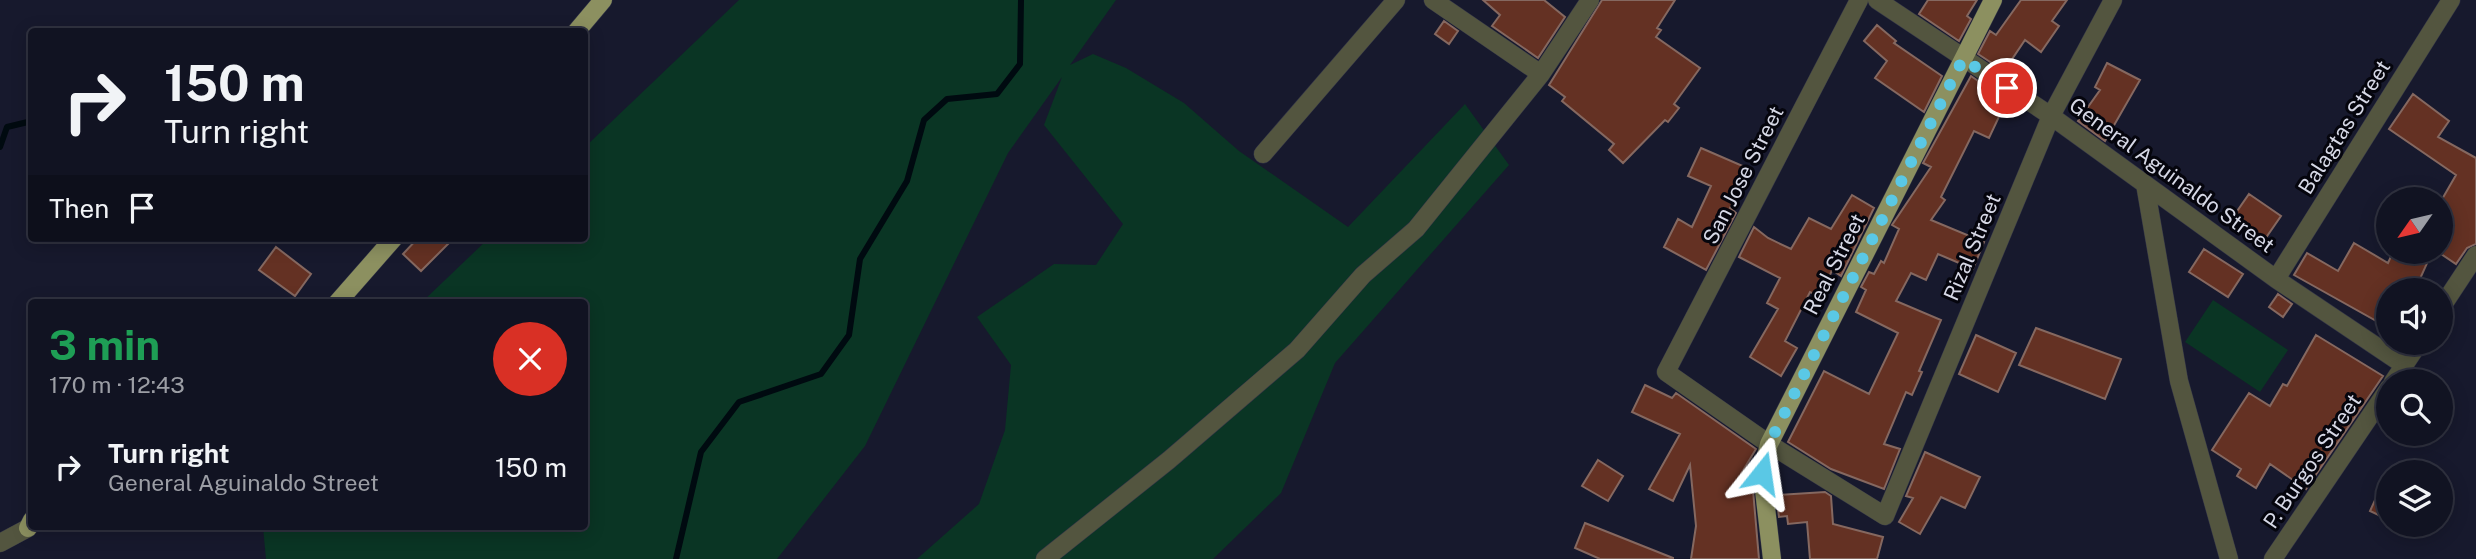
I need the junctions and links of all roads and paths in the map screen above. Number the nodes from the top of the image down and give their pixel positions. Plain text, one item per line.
1 (603, 0) edge
2 (1396, 0) edge
3 (1433, 0) edge
4 (1590, 0) edge
5 (1860, 0) edge
6 (1877, 0) edge
7 (1993, 0) edge
8 (2113, 0) edge
9 (2451, 0) edge
10 (579, 28) edge
11 (1963, 59) junction
12 (1541, 74) junction
13 (2051, 116) junction
14 (1263, 154) dead end
15 (2145, 184) junction
16 (390, 242) edge
17 (2476, 255) edge
18 (2276, 279) junction
19 (2453, 290) edge
20 (341, 299) edge
21 (2411, 355) edge
22 (2404, 365) junction
23 (2401, 369) edge
24 (2376, 407) edge
25 (1769, 444) junction
26 (28, 525) edge
27 (0, 543) edge
28 (1045, 559) edge
29 (1772, 559) edge
30 (2228, 559) edge
31 (2273, 559) edge

1 - 10 main road
2 - 14 street
3 - 12 street
4 - 12 street
5 - 25 street, San Jose Street
6 - 11 street, General Aguinaldo Street
7 - 11 main road, Real Street
8 - 13 street, Rizal Street
9 - 18 street, Balagtas Street
11 - 13 street, General Aguinaldo Street
11 - 25 main road, Real Street
12 - 28 street
13 - 15 street, General Aguinaldo Street
13 - 25 street, Rizal Street
15 - 18 street, General Aguinaldo Street
15 - 30 street
16 - 20 main road
17 - 19 street
18 - 22 street, General Aguinaldo Street
21 - 22 street
22 - 23 street
24 - 31 street, P. Burgos Street
25 - 29 main road, Real Street
26 - 27 street

